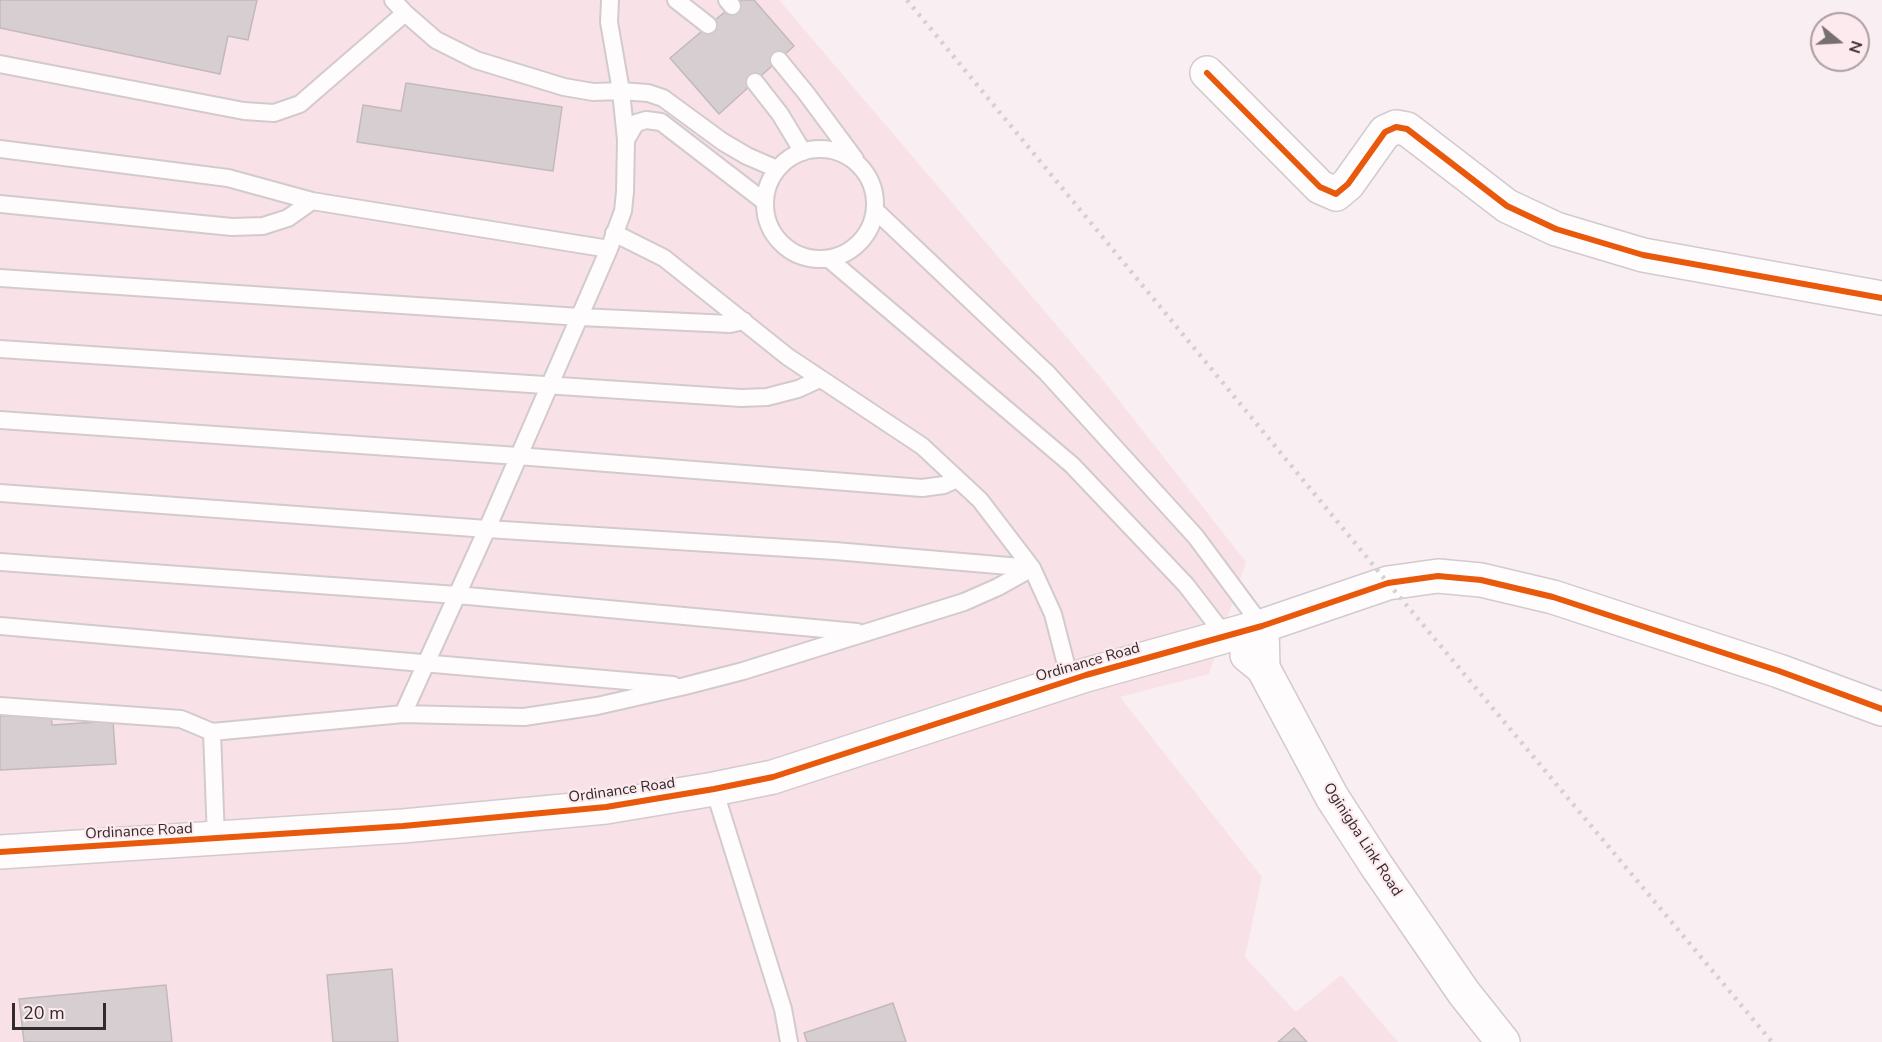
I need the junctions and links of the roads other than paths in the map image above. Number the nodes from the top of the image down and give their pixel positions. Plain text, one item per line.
1 (393, 0) edge
2 (610, 0) edge
3 (676, 0) edge
4 (405, 13) junction
5 (708, 25) dead end
6 (779, 60) dead end
7 (0, 64) edge
8 (1207, 73) dead end
9 (755, 82) dead end
10 (621, 91) junction
11 (626, 140) junction
12 (0, 149) edge
13 (803, 152) junction
14 (857, 162) junction
15 (777, 169) junction
16 (312, 201) junction
17 (765, 202) junction
18 (0, 204) edge
19 (876, 210) junction
20 (614, 233) junction
21 (609, 249) junction
22 (829, 259) junction
23 (0, 278) edge
24 (1882, 298) edge
25 (580, 317) junction
26 (744, 321) junction
27 (0, 349) edge
28 (820, 379) junction
29 (548, 386) junction
30 (0, 420) edge
31 (518, 456) junction
32 (957, 479) junction
33 (0, 494) edge
34 (487, 529) junction
35 (0, 562) edge
36 (1032, 567) junction
37 (458, 595) junction
38 (0, 626) edge
39 (1262, 626) junction
40 (864, 633) junction
41 (1226, 637) junction
42 (425, 664) junction
43 (1263, 668) junction
44 (1070, 680) junction
45 (686, 686) junction
46 (0, 706) edge
47 (1882, 709) edge
48 (404, 714) junction
49 (212, 732) junction
50 (714, 789) junction
51 (216, 839) junction
52 (0, 852) edge
53 (789, 1042) edge
54 (1503, 1042) edge

1 - 4 lane
2 - 10 lane
3 - 5 lane
4 - 7 lane
4 - 10 lane
6 - 14 lane
8 - 24 street
9 - 13 lane
10 - 11 lane
10 - 15 lane
11 - 17 lane
11 - 20 lane
12 - 16 lane
13 - 14 lane
13 - 15 lane
14 - 19 lane
15 - 17 lane
16 - 18 lane
16 - 21 lane
17 - 22 lane
19 - 22 lane
19 - 39 lane
20 - 21 lane
20 - 26 lane
21 - 25 lane
22 - 41 lane
23 - 25 lane
25 - 26 lane
25 - 29 lane
26 - 28 lane
27 - 29 lane
28 - 29 lane
28 - 32 lane
29 - 31 lane
30 - 31 lane
31 - 32 lane
31 - 34 lane
32 - 36 lane
33 - 34 lane
34 - 36 lane
34 - 37 lane
35 - 37 lane
36 - 40 lane
36 - 44 lane
37 - 40 lane
37 - 42 lane
38 - 42 lane
39 - 41 street, Ordinance Road
39 - 43 street
39 - 47 street, Ordinance Road
40 - 45 lane
41 - 43 street, Oginigba Link Road
41 - 44 street, Ordinance Road
42 - 45 lane
42 - 48 lane
43 - 54 street, Oginigba Link Road
44 - 50 street, Ordinance Road
45 - 48 lane
46 - 49 lane
48 - 49 lane
49 - 51 lane
50 - 51 street, Ordinance Road
50 - 53 lane
51 - 52 street, Ordinance Road

